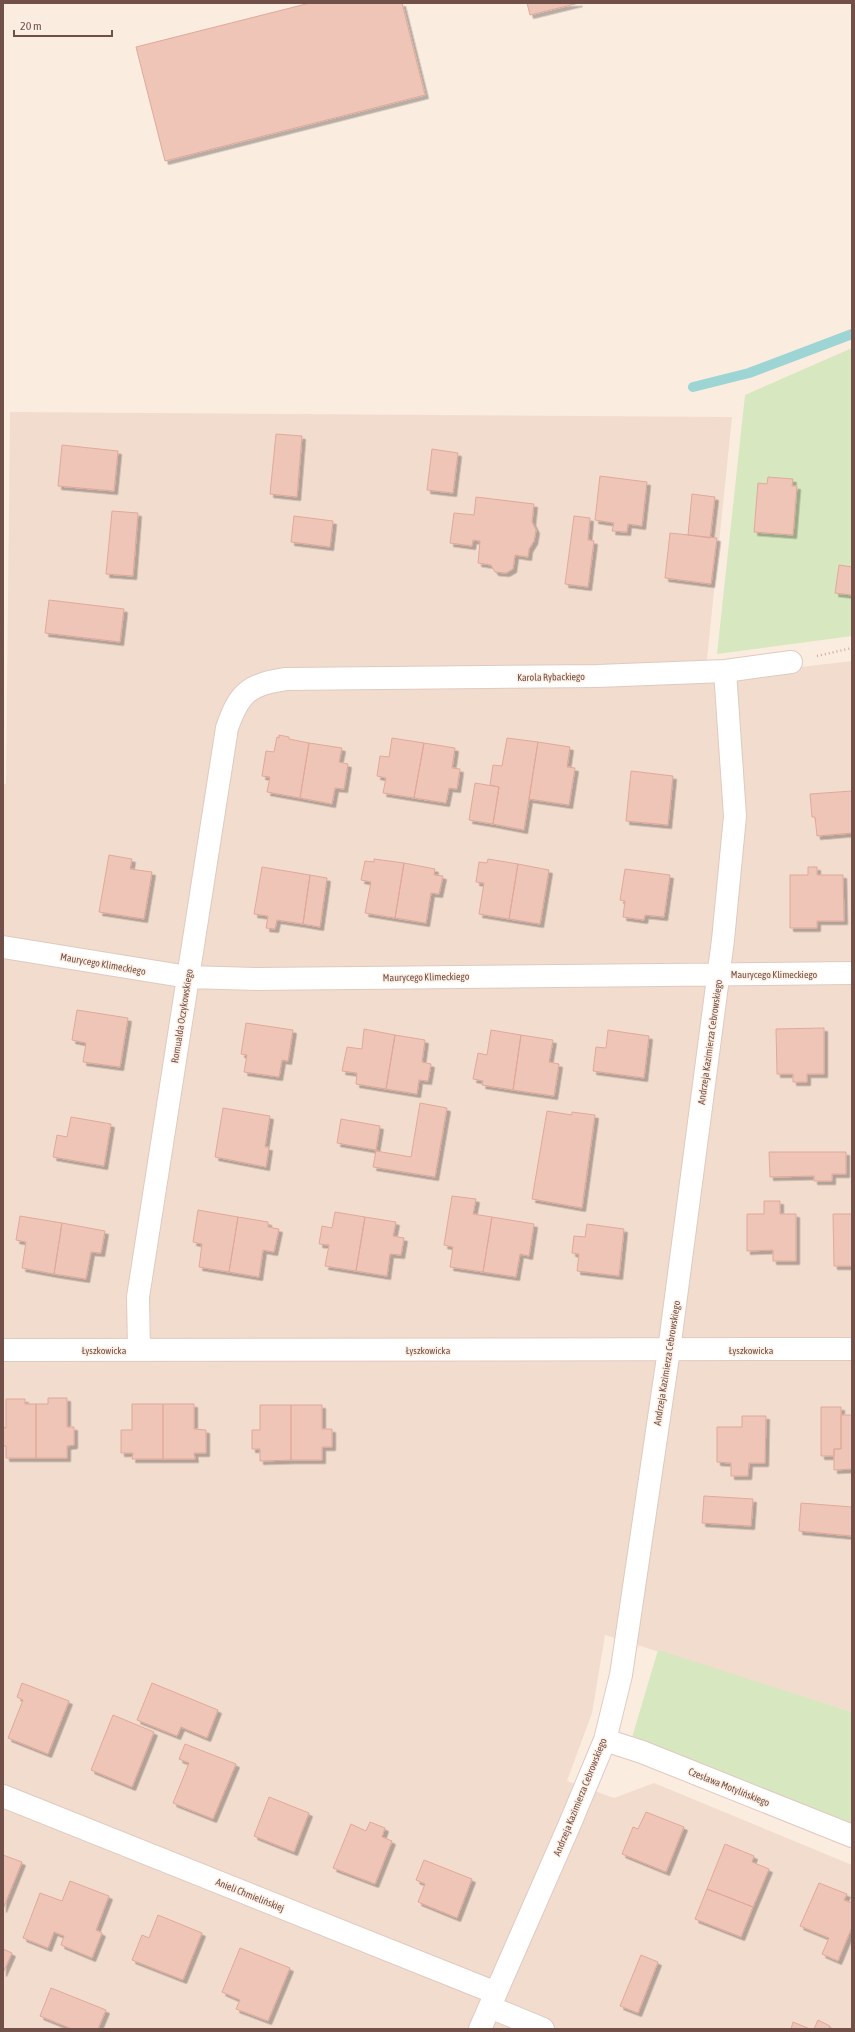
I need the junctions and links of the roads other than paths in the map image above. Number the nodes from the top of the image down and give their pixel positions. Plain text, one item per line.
1 (791, 662) road end
2 (724, 671) junction
3 (249, 690) joint
4 (3, 947) edge
5 (852, 973) edge
6 (719, 974) junction
7 (188, 977) junction
8 (852, 1349) edge
9 (3, 1350) edge
10 (139, 1350) junction
11 (670, 1350) junction
12 (605, 1740) junction
13 (3, 1796) edge
14 (852, 1836) edge
15 (493, 2000) junction
16 (480, 2029) edge
17 (543, 2029) edge

1 - 2 street, Karola Rybackiego
2 - 3 street, Karola Rybackiego
2 - 6 street, Andrzeja Kazimierza Cebrowskiego
3 - 7 street, Romualda Oczykowskiego
4 - 7 street, Maurycego Klimeckiego
5 - 6 street, Maurycego Klimeckiego
6 - 7 street, Maurycego Klimeckiego
6 - 11 street, Andrzeja Kazimierza Cebrowskiego
7 - 10 street, Romualda Oczykowskiego
8 - 11 street, Łyszkowicka
9 - 10 street, Łyszkowicka
10 - 11 street, Łyszkowicka
11 - 12 street, Andrzeja Kazimierza Cebrowskiego
12 - 14 street, Czesława Motylińskiego
12 - 15 street, Andrzeja Kazimierza Cebrowskiego
13 - 15 street, Anieli Chmielińskiej
15 - 16 street, Andrzeja Kazimierza Cebrowskiego
15 - 17 street, Anieli Chmielińskiej

